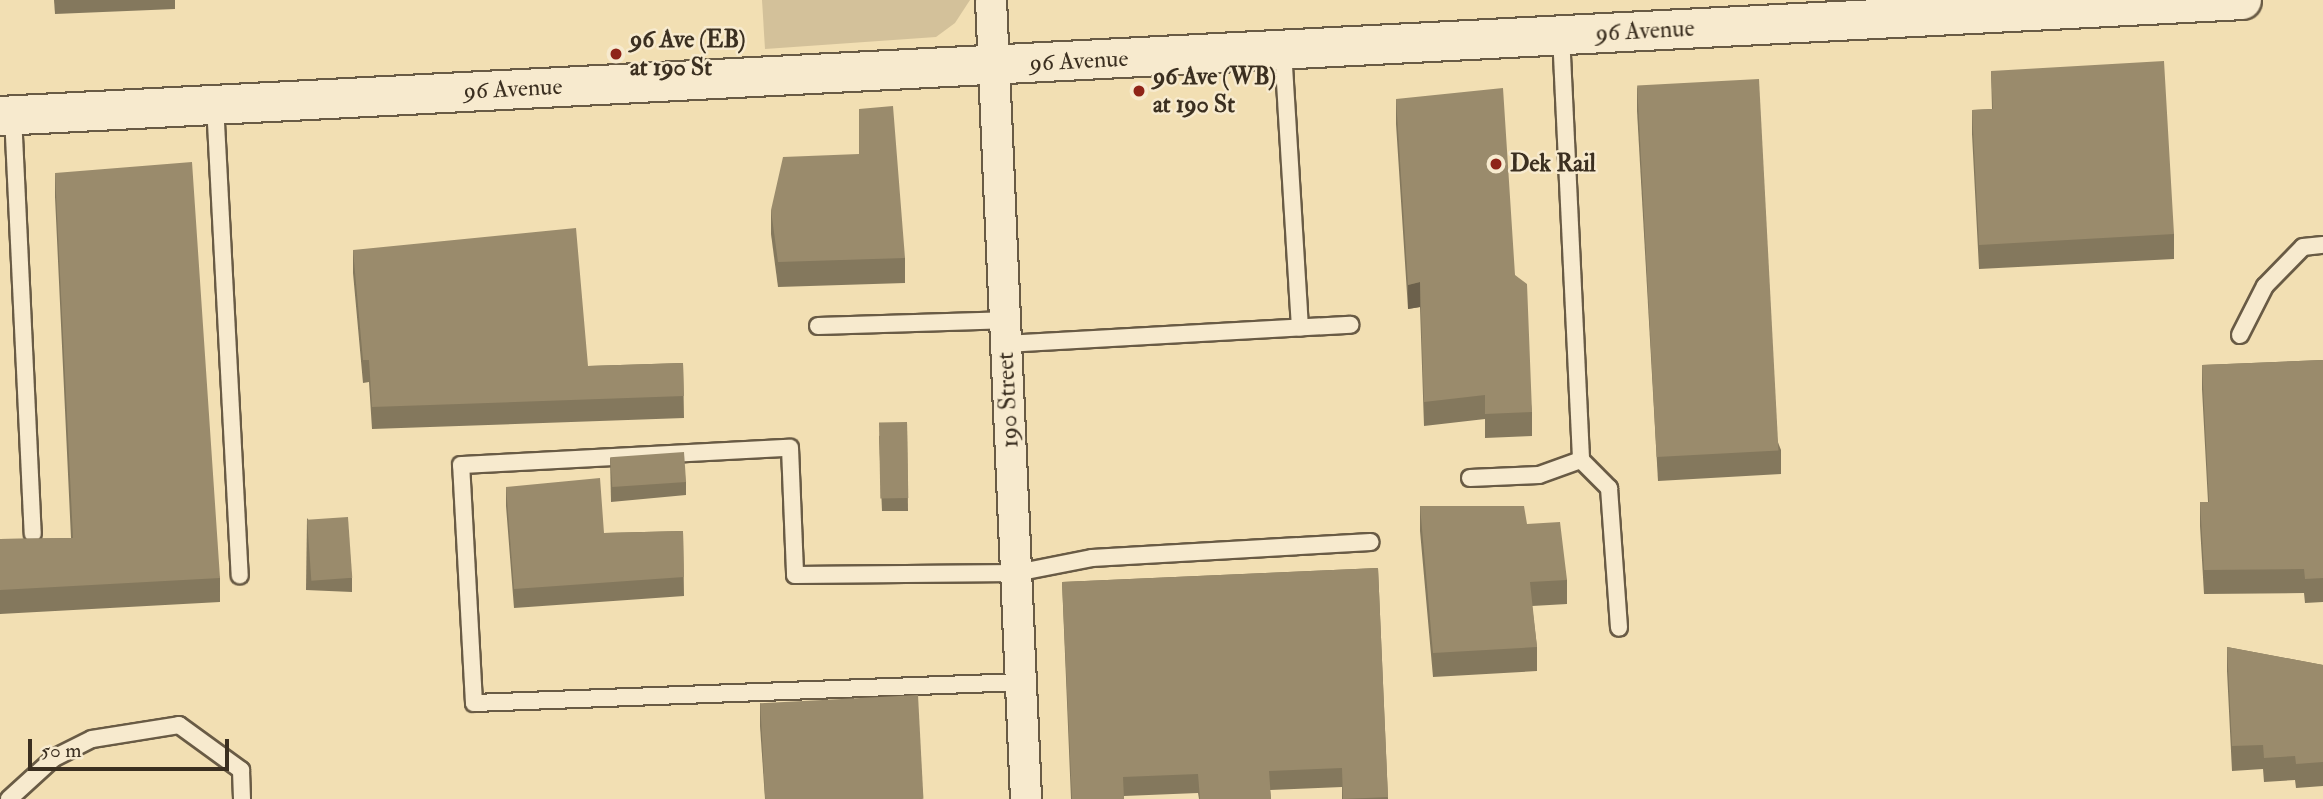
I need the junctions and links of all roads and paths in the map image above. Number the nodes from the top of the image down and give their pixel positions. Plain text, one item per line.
1 (991, 0) edge
2 (2242, 0) edge
3 (2059, 4) edge
4 (1820, 11) edge
5 (1561, 34) junction
6 (1283, 50) junction
7 (993, 66) junction
8 (215, 104) junction
9 (7, 116) edge
10 (2323, 245) edge
11 (1350, 325) dead end
12 (818, 327) dead end
13 (1300, 327) junction
14 (1004, 332) junction
15 (2240, 335) dead end
16 (1581, 460) junction
17 (1469, 478) dead end
18 (33, 534) dead end
19 (1371, 542) dead end
20 (1016, 573) junction
21 (240, 575) dead end
22 (1619, 628) dead end
23 (1021, 682) junction
24 (9, 799) edge
25 (242, 799) edge
26 (1026, 799) edge

1 - 7 street, 190 Street
2 - 3 main road, 96 Avenue
3 - 4 main road, 96 Avenue
4 - 5 main road, 96 Avenue
5 - 6 main road, 96 Avenue
5 - 16 lane
6 - 7 main road, 96 Avenue
6 - 13 lane
7 - 8 main road, 96 Avenue
7 - 14 street, 190 Street
8 - 9 main road, 96 Avenue
8 - 21 lane
9 - 18 lane
10 - 15 lane
11 - 13 lane
12 - 14 lane
13 - 14 lane
14 - 20 street, 190 Street
16 - 17 lane
16 - 22 lane
19 - 20 lane
20 - 23 street, 190 Street
20 - 23 lane
23 - 26 street, 190 Street
24 - 25 lane

